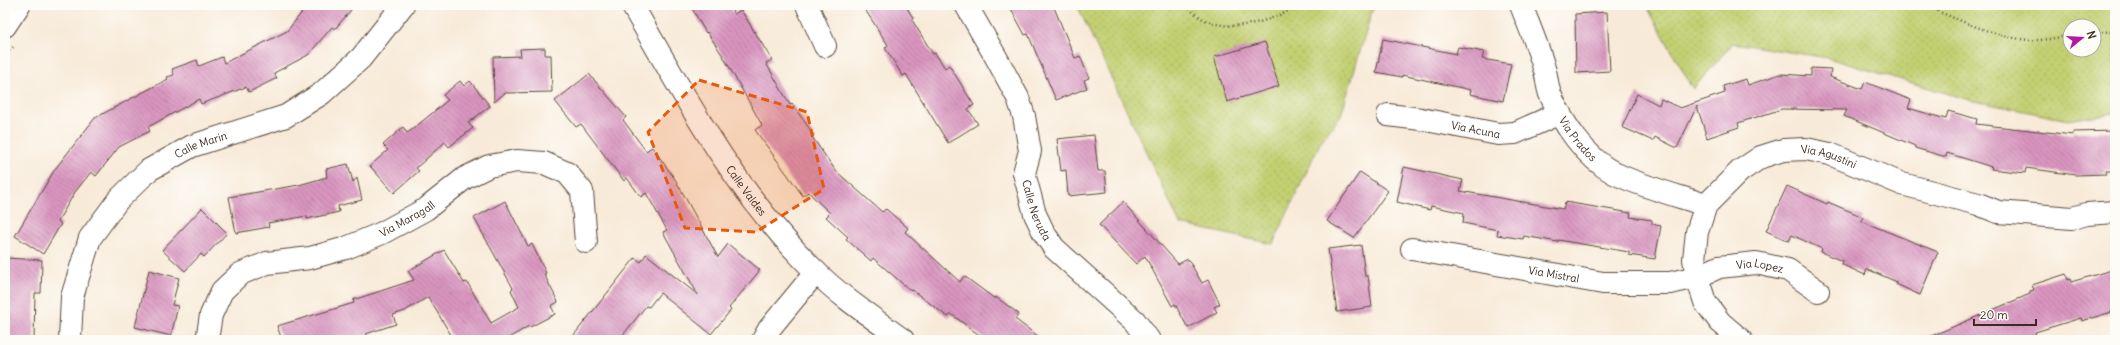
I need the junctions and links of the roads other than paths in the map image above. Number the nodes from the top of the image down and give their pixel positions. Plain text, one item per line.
1 (19, 5) edge
2 (403, 5) edge
3 (632, 5) edge
4 (807, 5) edge
5 (966, 5) edge
6 (1521, 5) edge
7 (5, 26) edge
8 (825, 46) dead end
9 (1560, 113) junction
10 (1388, 115) dead end
11 (1706, 204) junction
12 (2115, 212) edge
13 (586, 242) dead end
14 (1412, 249) dead end
15 (816, 272) junction
16 (1697, 277) junction
17 (1818, 292) dead end
18 (70, 340) edge
19 (207, 340) edge
20 (763, 340) edge
21 (903, 340) edge
22 (1149, 340) edge
23 (1741, 340) edge

1 - 7 street
2 - 18 street, Calle Marin
3 - 15 street, Calle Valdes
4 - 8 street
5 - 22 street, Calle Neruda
6 - 9 street, Via Prados
9 - 10 street, Via Acuna
9 - 11 street, Via Prados
11 - 12 street, Via Agustini
11 - 16 street, Via Agustini
13 - 19 street, Via Maragall
14 - 16 street, Via Mistral
15 - 20 street
15 - 21 street, Calle Valdes
16 - 17 street, Via Lopez
16 - 23 street, Via Agustini

